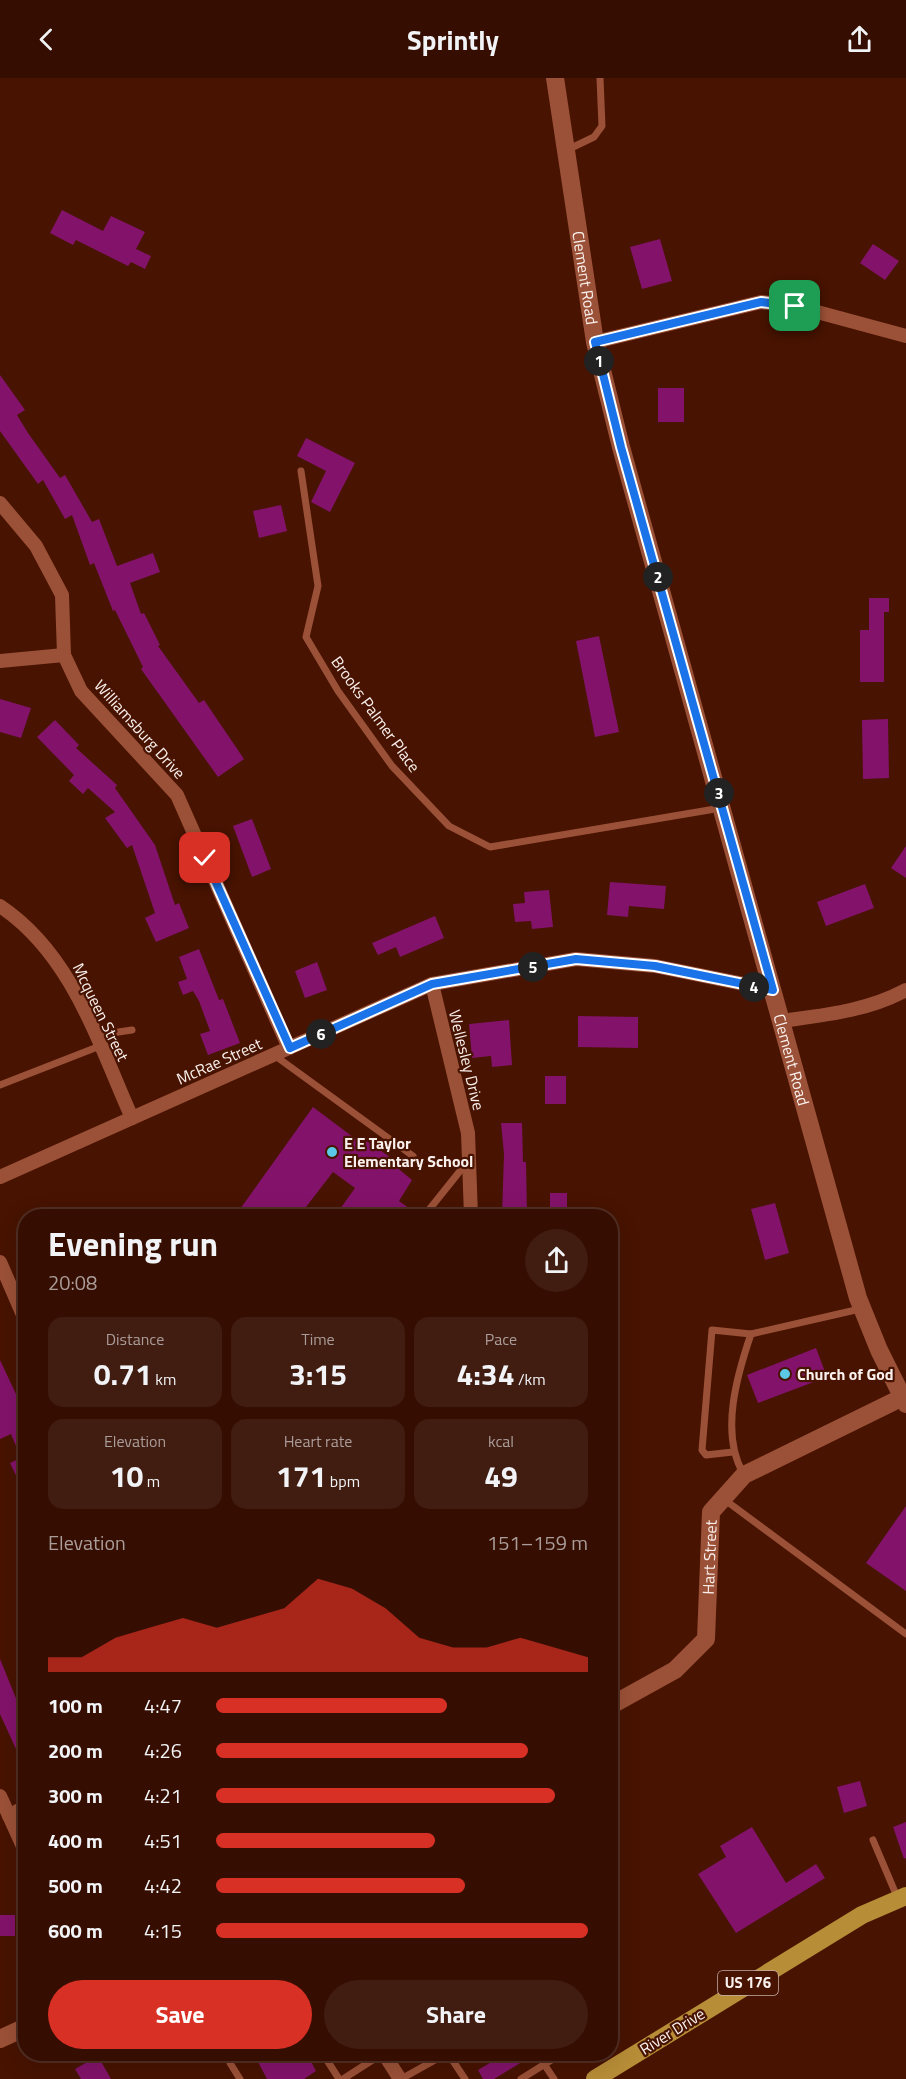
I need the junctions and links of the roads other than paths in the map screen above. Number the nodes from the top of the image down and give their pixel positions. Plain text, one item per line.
1 (555, 78) edge
2 (600, 78) edge
3 (566, 150) junction
4 (906, 336) edge
5 (595, 342) junction
6 (301, 471) dead end
7 (0, 503) edge
8 (64, 655) junction
9 (0, 661) edge
10 (723, 807) junction
11 (0, 906) edge
12 (432, 984) junction
13 (773, 990) junction
14 (906, 990) edge
15 (782, 1021) junction
16 (132, 1030) dead end
17 (100, 1046) junction
18 (290, 1048) junction
19 (274, 1055) junction
20 (0, 1084) edge
21 (132, 1118) junction
22 (413, 1156) dead end
23 (469, 1159) junction
24 (0, 1177) edge
25 (430, 1209) edge
26 (471, 1209) edge
27 (0, 1262) edge
28 (18, 1304) edge
29 (862, 1308) junction
30 (751, 1334) junction
31 (903, 1401) edge
32 (733, 1452) junction
33 (744, 1475) junction
34 (723, 1499) junction
35 (906, 1634) edge
36 (618, 1702) edge
37 (0, 1796) edge
38 (18, 1811) edge
39 (9, 1816) junction
40 (18, 1836) edge
41 (873, 1840) dead end
42 (902, 1897) edge
43 (18, 2030) edge
44 (0, 2038) edge
45 (618, 2060) edge
46 (230, 2061) edge
47 (329, 2061) edge
48 (372, 2061) edge
49 (388, 2061) edge
50 (433, 2061) edge
51 (453, 2061) edge
52 (549, 2061) edge
53 (616, 2061) edge
54 (544, 2064) junction
55 (345, 2078) edge
56 (240, 2079) edge
57 (400, 2079) edge
58 (465, 2079) edge
59 (521, 2079) edge
60 (554, 2079) edge
61 (595, 2079) edge

1 - 3 street, Clement Road
2 - 3 lane
3 - 5 street, Clement Road
4 - 5 street
5 - 10 street, Clement Road
6 - 10 lane, Brooks Palmer Place
7 - 8 street, Williamsburg Drive
8 - 9 street
8 - 18 street, Williamsburg Drive
10 - 13 street, Clement Road
11 - 17 street, Mcqueen Street
12 - 13 street, McRae Street
12 - 18 street, McRae Street
12 - 23 street, Wellesley Drive
13 - 15 street, Clement Road
14 - 15 street
15 - 29 street, Clement Road
16 - 17 lane
17 - 20 lane
17 - 21 street, Mcqueen Street
18 - 19 street, McRae Street
19 - 21 street, McRae Street
19 - 22 lane
21 - 24 street, McRae Street
23 - 25 lane
23 - 26 street, Wellesley Drive
27 - 28 street
29 - 30 lane
29 - 31 street, Clement Road
30 - 32 lane
30 - 32 lane
31 - 33 street, Hart Street
32 - 33 lane
33 - 34 street, Hart Street
34 - 35 lane
34 - 36 street, Hart Street
37 - 39 street
38 - 39 street
39 - 40 street
41 - 42 lane
42 - 45 main road, River Drive / US 176
43 - 44 street
46 - 56 lane
47 - 55 lane
48 - 55 lane
49 - 57 street
50 - 57 lane
51 - 58 lane
52 - 54 lane
53 - 61 main road, River Drive / US 176
54 - 59 lane
54 - 60 lane

